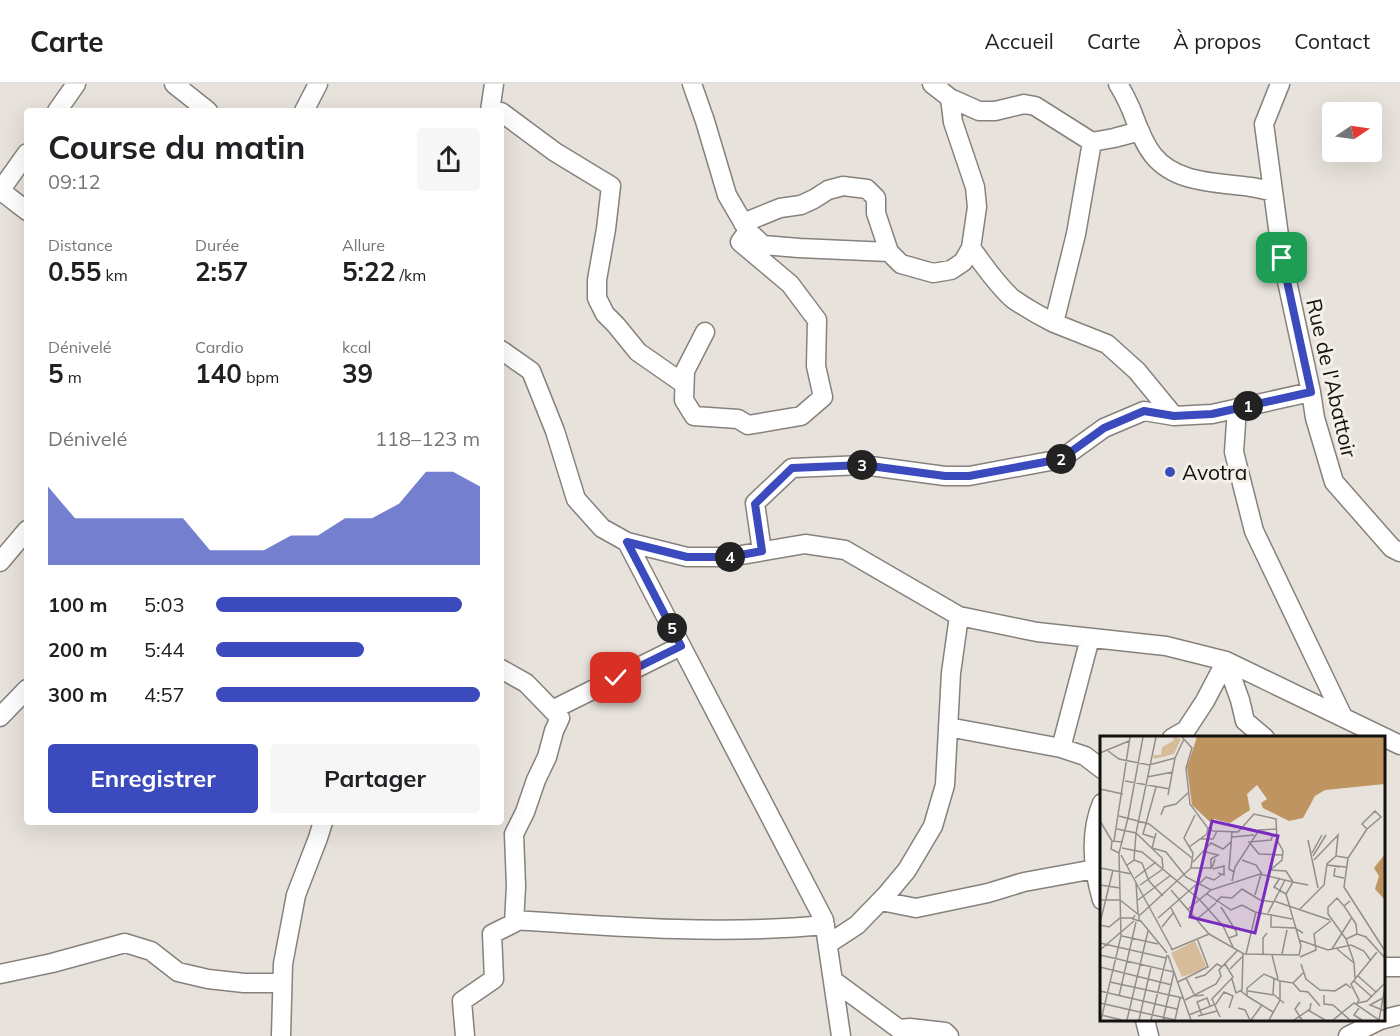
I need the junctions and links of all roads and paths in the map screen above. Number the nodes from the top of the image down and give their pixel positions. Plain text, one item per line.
1 (76, 84) edge
2 (174, 84) edge
3 (318, 84) edge
4 (493, 84) edge
5 (692, 84) edge
6 (932, 84) edge
7 (1118, 84) edge
8 (1280, 84) edge
9 (950, 98) junction
10 (59, 108) edge
11 (204, 108) edge
12 (306, 108) edge
13 (496, 108) edge
14 (504, 115) edge
15 (1140, 131) junction
16 (1092, 142) junction
17 (24, 157) edge
18 (0, 190) edge
19 (1273, 192) junction
20 (24, 209) edge
21 (745, 227) junction
22 (971, 248) junction
23 (890, 252) junction
24 (1054, 323) junction
25 (705, 332) dead end
26 (504, 352) edge
27 (684, 384) junction
28 (1311, 392) junction
29 (1237, 408) junction
30 (1174, 416) junction
31 (24, 534) edge
32 (627, 542) junction
33 (762, 551) junction
34 (1400, 552) edge
35 (0, 562) edge
36 (959, 616) junction
37 (1090, 638) junction
38 (681, 646) junction
39 (1226, 661) junction
40 (504, 671) edge
41 (24, 692) edge
42 (552, 710) junction
43 (0, 717) edge
44 (1343, 717) junction
45 (948, 727) junction
46 (1176, 736) edge
47 (1262, 736) edge
48 (1382, 736) edge
49 (1385, 738) edge
50 (1400, 745) edge
51 (1061, 748) junction
52 (1100, 768) edge
53 (1100, 807) edge
54 (322, 825) edge
55 (1095, 868) junction
56 (1100, 896) edge
57 (881, 901) junction
58 (514, 920) junction
59 (825, 925) junction
60 (828, 944) junction
61 (1400, 967) edge
62 (1385, 968) edge
63 (0, 974) edge
64 (834, 981) junction
65 (282, 983) junction
66 (1400, 1015) edge
67 (1385, 1019) edge
68 (1145, 1021) edge
69 (1378, 1021) edge
70 (902, 1033) edge
71 (281, 1036) edge
72 (465, 1036) edge
73 (841, 1036) edge
74 (949, 1036) edge
75 (1149, 1036) edge
76 (1348, 1036) edge

1 - 10 street
2 - 11 street
3 - 12 street
4 - 13 street
5 - 21 street
6 - 9 street
7 - 15 street
8 - 19 street, Rue de l'Abattoir
9 - 16 street
9 - 22 street
14 - 27 street
15 - 16 street
15 - 19 street
16 - 24 street
17 - 18 street
18 - 20 street
19 - 28 street, Rue de l'Abattoir
21 - 23 street
21 - 23 street
21 - 27 street
22 - 23 street
22 - 24 street
24 - 30 street
25 - 27 street
26 - 32 street
28 - 29 street
28 - 34 street, Rue de l'Abattoir
29 - 30 street
29 - 44 street
30 - 33 street
31 - 35 street
32 - 33 street
32 - 38 street
33 - 36 street
36 - 37 street
36 - 45 street
37 - 39 street
37 - 51 street
38 - 42 street
38 - 59 street
39 - 44 street
39 - 46 street
39 - 47 street
40 - 42 street
41 - 43 street
42 - 58 street
44 - 48 street
45 - 51 street
45 - 57 street
49 - 50 street
51 - 52 street
53 - 55 street
54 - 65 street
55 - 56 street
55 - 57 street
57 - 60 street
58 - 59 street
58 - 72 street
59 - 60 street
60 - 64 street
61 - 62 street
63 - 65 street
64 - 70 street
64 - 73 street
65 - 71 street
66 - 67 street
68 - 75 street
69 - 76 street
70 - 74 street

